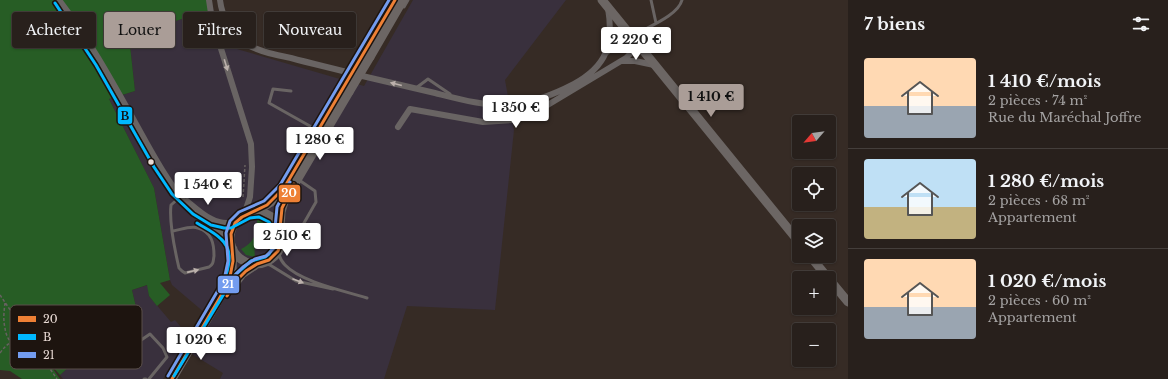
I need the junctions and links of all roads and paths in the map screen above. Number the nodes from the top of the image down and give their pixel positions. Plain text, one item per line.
1 (59, 0) edge
2 (209, 0) edge
3 (220, 0) edge
4 (395, 0) edge
5 (403, 0) edge
6 (408, 0) edge
7 (651, 0) edge
8 (682, 0) edge
9 (605, 3) edge
10 (656, 23) junction
11 (634, 39) junction
12 (606, 53) junction
13 (368, 54) junction
14 (617, 63) junction
15 (655, 65) junction
16 (414, 88) junction
17 (291, 91) dead end
18 (461, 100) junction
19 (398, 127) dead end
20 (321, 133) junction
21 (245, 159) dead end
22 (297, 179) junction
23 (180, 196) junction
24 (251, 208) junction
25 (240, 218) junction
26 (280, 228) junction
27 (173, 231) junction
28 (792, 233) edge
29 (282, 241) junction
30 (231, 245) junction
31 (278, 251) junction
32 (260, 263) junction
33 (816, 263) edge
34 (823, 271) edge
35 (836, 287) edge
36 (343, 291) junction
37 (0, 295) edge
38 (367, 298) dead end
39 (4, 302) junction
40 (848, 302) edge
41 (10, 311) edge
42 (142, 339) edge
43 (10, 343) joint
44 (0, 353) edge
45 (50, 369) edge
46 (57, 379) edge
47 (146, 379) edge
48 (172, 379) edge
49 (178, 379) edge

1 - 23 street
2 -> 24 street
16 -> 3 street
4 - 13 main road
5 - 13 main road
6 - 13 lane
7 - 10 lane
8 - 10 lane
9 - 11 main road
9 - 12 street
10 - 11 lane
11 - 12 street
11 - 14 street
11 - 15 main road
12 - 18 street
13 - 20 main road, bridge
14 - 15 street
14 - 19 street
15 - 28 main road
16 - 18 street
16 - 18 lane
17 - 20 lane
20 - 22 main road
20 - 24 main road
21 - 24 path
22 - 26 main road
22 - 29 lane
23 - 25 street
23 - 27 lane
23 - 30 street
24 - 25 main road
24 - 26 main road
25 - 30 main road
26 - 29 main road
27 -> 27 lane
29 - 31 main road
30 - 32 main road
30 - 48 main road
31 - 32 main road
31 - 36 lane
32 -> 36 lane
32 - 49 main road
33 - 34 main road
35 - 40 main road
36 - 38 lane
37 - 39 path
39 - 41 path
39 - 43 path
42 - 47 lane
43 - 44 path
45 - 46 path

